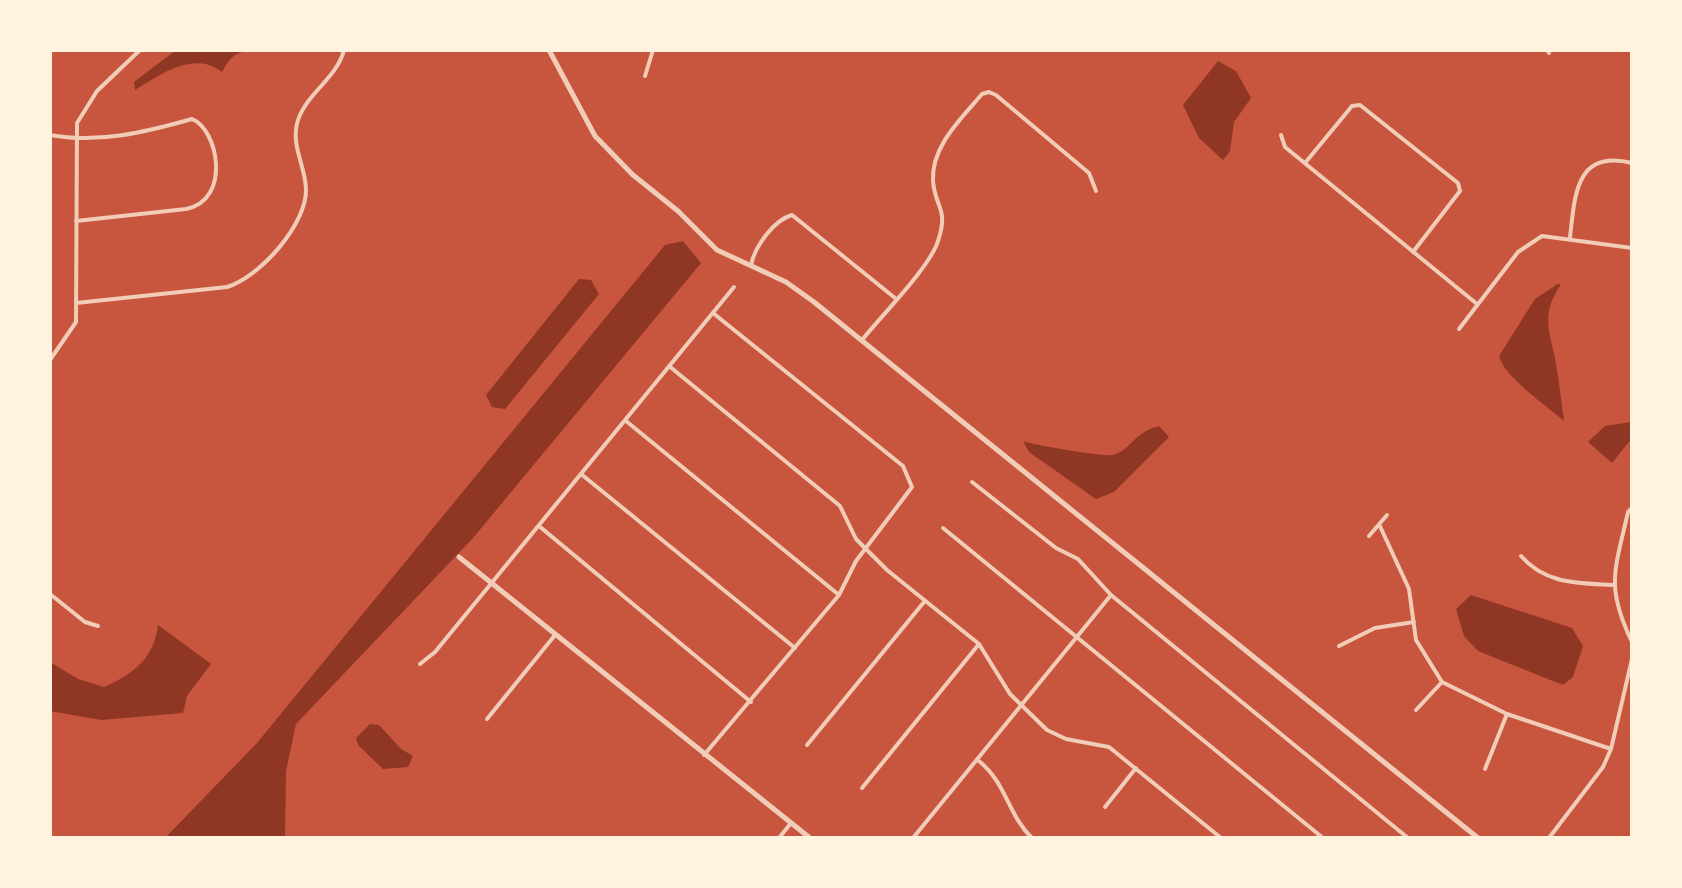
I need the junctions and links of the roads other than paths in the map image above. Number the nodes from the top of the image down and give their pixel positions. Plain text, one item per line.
1 (140, 50) edge
2 (344, 50) edge
3 (549, 50) edge
4 (652, 50) edge
5 (644, 76) dead end
6 (50, 135) edge
7 (1281, 135) dead end
8 (75, 140) junction
9 (1632, 162) edge
10 (1305, 163) junction
11 (1096, 191) dead end
12 (76, 221) junction
13 (1570, 238) junction
14 (1632, 248) edge
15 (1413, 252) junction
16 (750, 266) junction
17 (734, 287) dead end
18 (896, 298) junction
19 (76, 303) junction
20 (1478, 304) junction
21 (713, 313) junction
22 (1459, 329) dead end
23 (862, 340) junction
24 (50, 360) edge
25 (669, 366) junction
26 (625, 420) junction
27 (581, 474) junction
28 (972, 482) dead end
29 (1632, 508) edge
30 (1387, 514) dead end
31 (1380, 524) junction
32 (538, 526) junction
33 (943, 528) dead end
34 (1369, 536) dead end
35 (866, 547) junction
36 (1521, 556) dead end
37 (459, 557) dead end
38 (491, 583) junction
39 (1612, 585) junction
40 (50, 594) edge
41 (839, 595) junction
42 (1110, 595) junction
43 (924, 602) junction
44 (1414, 622) junction
45 (98, 626) dead end
46 (555, 636) junction
47 (1076, 638) junction
48 (1632, 642) edge
49 (979, 644) junction
50 (1339, 646) dead end
51 (795, 648) junction
52 (1632, 659) edge
53 (420, 664) dead end
54 (1630, 678) edge
55 (1442, 682) junction
56 (751, 702) junction
57 (1021, 706) junction
58 (1416, 710) dead end
59 (1507, 714) junction
60 (487, 720) dead end
61 (807, 746) dead end
62 (1612, 750) junction
63 (704, 756) junction
64 (977, 760) junction
65 (1136, 768) junction
66 (1485, 769) dead end
67 (862, 788) dead end
68 (1106, 807) dead end
69 (791, 823) junction
70 (917, 837) edge
71 (779, 838) edge
72 (810, 838) edge
73 (1032, 838) edge
74 (1221, 838) edge
75 (1323, 838) edge
76 (1408, 838) edge
77 (1478, 838) edge
78 (1549, 838) edge

1 - 8 street
2 - 19 street
3 - 16 street
4 - 5 street
6 - 8 street
7 - 10 street
8 - 12 street
8 - 12 street
9 - 13 street
10 - 15 street
10 - 15 street
11 - 18 street
12 - 19 street
13 - 14 street
13 - 20 street
15 - 20 street
16 - 18 street
16 - 23 street
17 - 21 street
18 - 23 street
19 - 24 street
20 - 22 street
21 - 25 street
21 - 35 street
23 - 77 street
25 - 26 street
25 - 35 street
26 - 27 street
26 - 41 street
27 - 32 street
27 - 51 street
28 - 42 street
29 - 39 street
30 - 31 street
31 - 34 street
31 - 44 street
32 - 38 street
32 - 56 street
33 - 47 street
35 - 41 street
35 - 43 street
36 - 39 street
37 - 38 street
38 - 46 street
38 - 53 street
39 - 48 street
40 - 45 street
41 - 51 street
42 - 47 street
42 - 76 street
43 - 49 street
43 - 61 street
44 - 50 street
44 - 55 street
46 - 60 street
46 - 63 street
47 - 57 street
47 - 75 street
49 - 57 street
49 - 67 street
51 - 56 street
52 - 54 street
54 - 62 street
55 - 58 street
55 - 59 street
56 - 63 street
57 - 64 street
57 - 65 street
59 - 62 street
59 - 66 street
62 - 78 street
63 - 69 street
64 - 70 street
64 - 73 street
65 - 68 street
65 - 74 street
69 - 71 street
69 - 72 street

